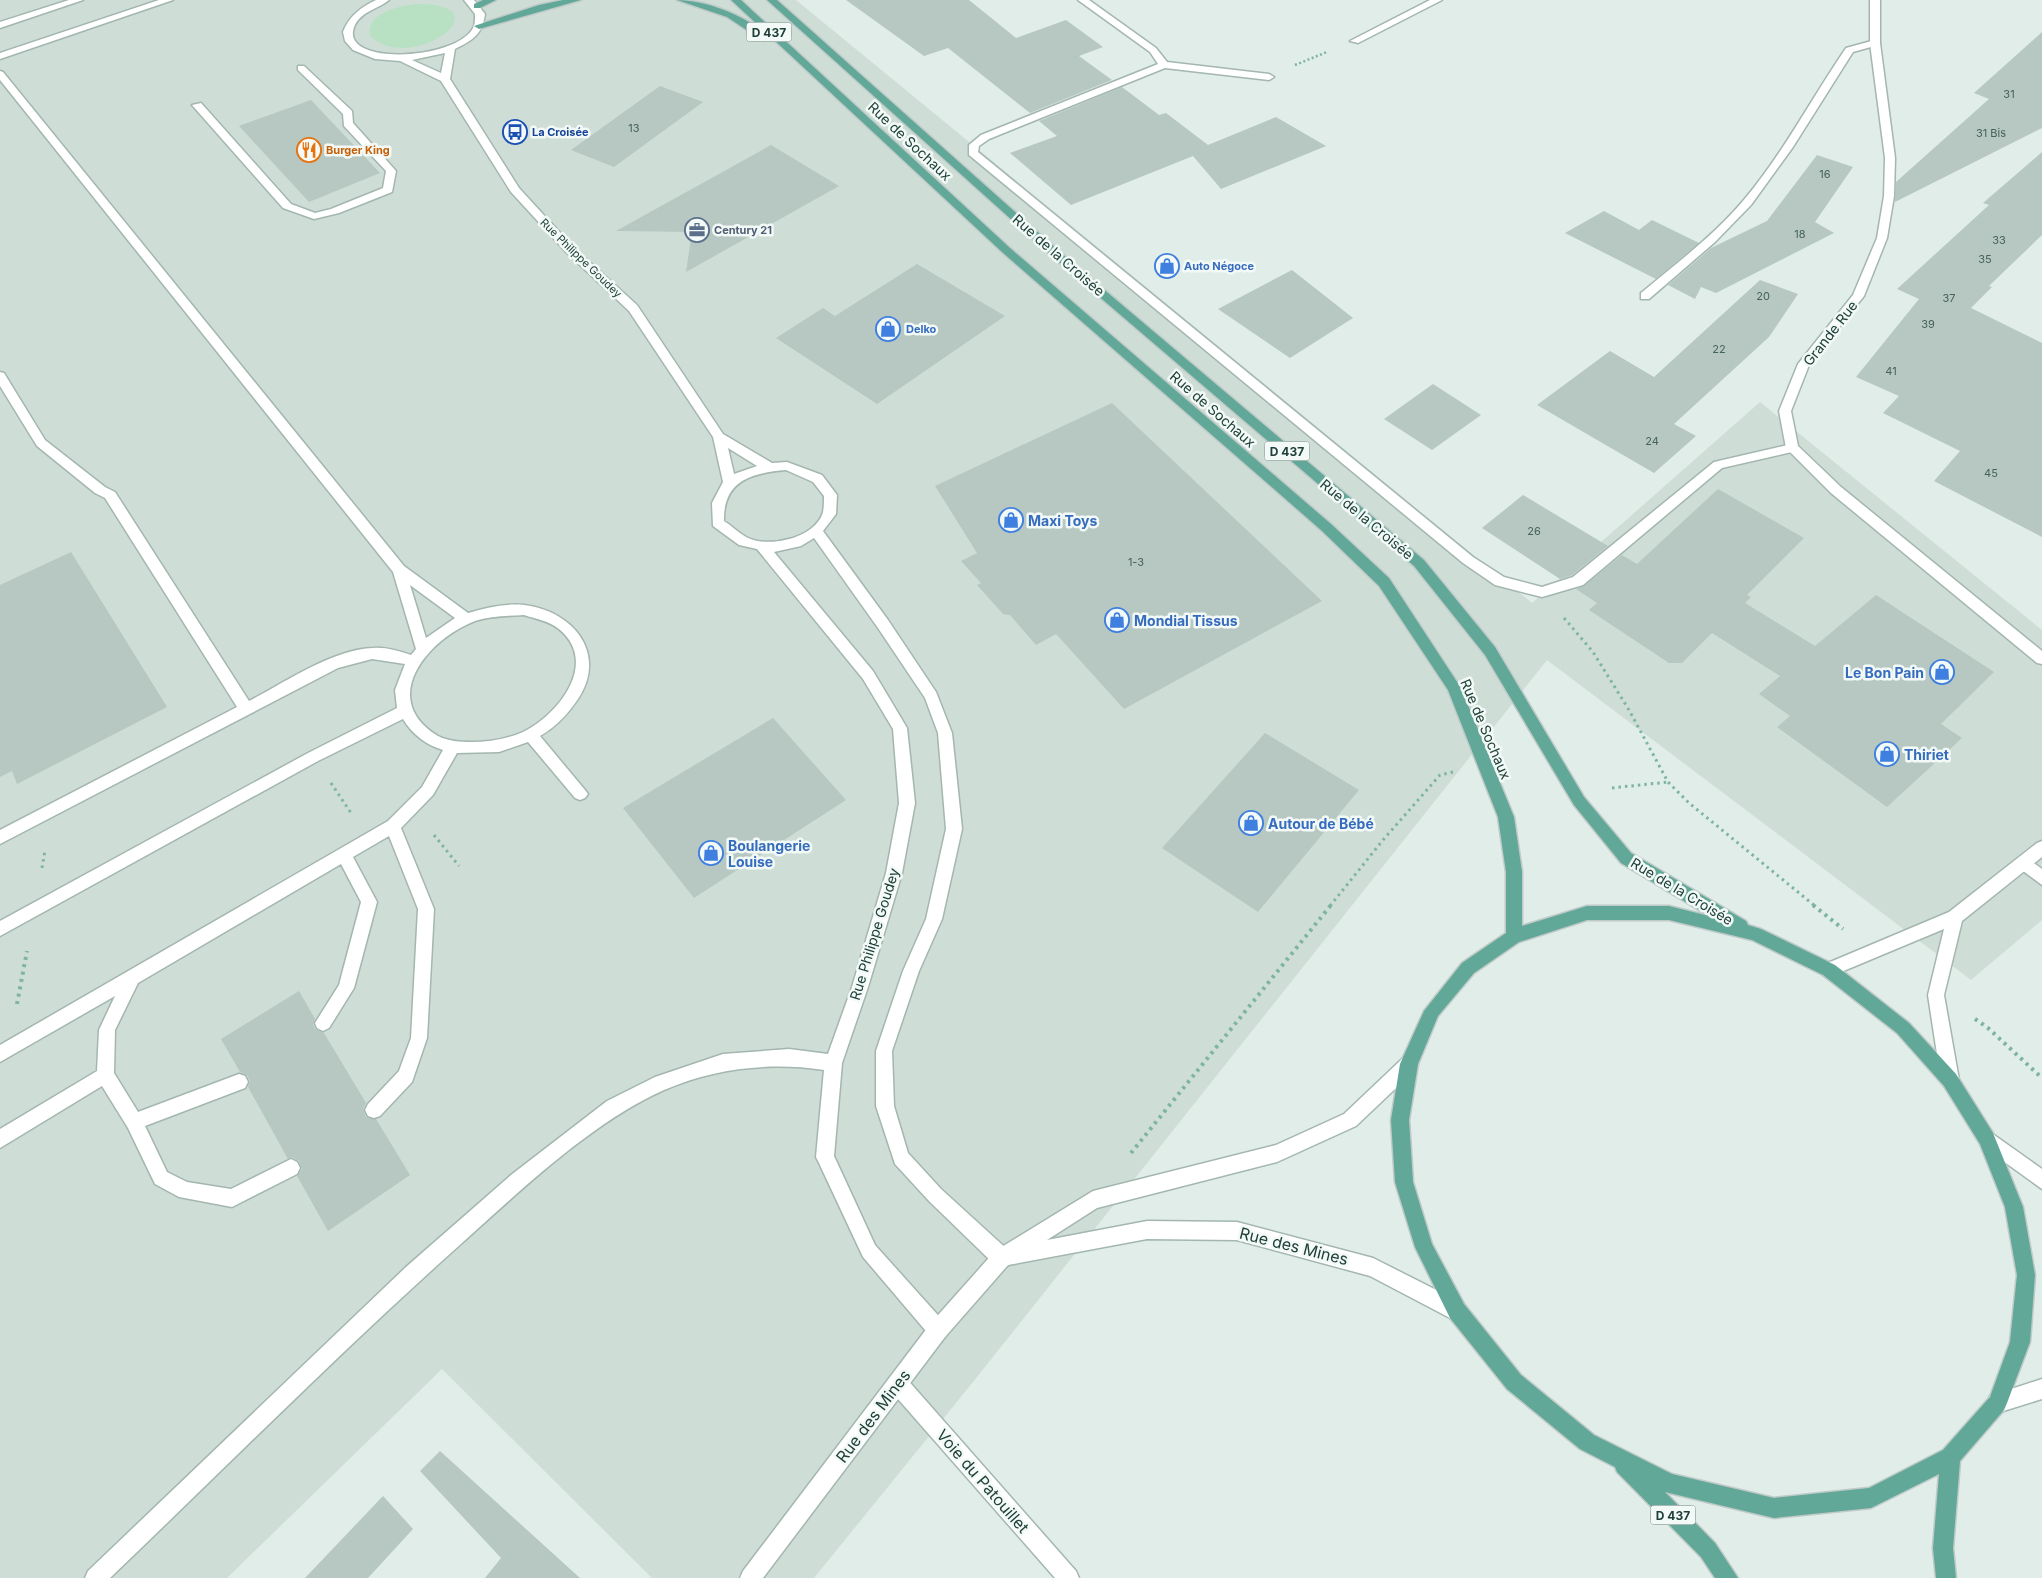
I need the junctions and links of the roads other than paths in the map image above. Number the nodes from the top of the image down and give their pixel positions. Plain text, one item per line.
1 (78, 0) edge
2 (168, 0) edge
3 (491, 0) edge
4 (576, 0) edge
5 (682, 0) edge
6 (736, 0) edge
7 (772, 0) edge
8 (1083, 0) edge
9 (1436, 0) edge
10 (1875, 0) edge
11 (377, 1) edge
12 (473, 3) edge
13 (0, 25) edge
14 (479, 26) junction
15 (1355, 41) road end
16 (1875, 43) junction
17 (450, 49) junction
18 (0, 56) edge
19 (403, 59) junction
20 (803, 64) junction
21 (1164, 65) junction
22 (301, 68) dead end
23 (0, 74) edge
24 (1269, 77) road end
25 (445, 79) junction
26 (196, 105) dead end
27 (1645, 296) dead end
28 (0, 376) edge
29 (719, 437) junction
30 (1792, 448) junction
31 (769, 467) junction
32 (730, 484) junction
33 (817, 533) junction
34 (762, 547) junction
35 (399, 570) junction
36 (466, 619) junction
37 (422, 648) junction
38 (2042, 659) edge
39 (412, 661) junction
40 (247, 710) junction
41 (404, 711) junction
42 (531, 735) junction
43 (452, 747) junction
44 (580, 794) dead end
45 (393, 826) junction
46 (0, 837) edge
47 (2042, 848) edge
48 (344, 854) junction
49 (2024, 863) junction
50 (2042, 878) edge
51 (1955, 917) junction
52 (0, 929) edge
53 (1754, 934) junction
54 (1514, 936) junction
55 (1829, 970) junction
56 (132, 977) junction
57 (323, 1022) dead end
58 (0, 1054) edge
59 (833, 1063) junction
60 (1409, 1064) junction
61 (105, 1075) junction
62 (1950, 1080) junction
63 (239, 1082) dead end
64 (374, 1110) dead end
65 (134, 1122) junction
66 (0, 1139) edge
67 (1987, 1139) junction
68 (291, 1168) dead end
69 (2042, 1180) edge
70 (1002, 1258) junction
71 (1457, 1311) junction
72 (938, 1330) junction
73 (898, 1384) junction
74 (2042, 1389) edge
75 (1997, 1403) junction
76 (1614, 1455) junction
77 (1950, 1457) junction
78 (95, 1578) edge
79 (750, 1578) edge
80 (1069, 1578) edge
81 (1728, 1578) edge
82 (1946, 1578) edge

1 - 13 street
2 - 18 street
3 - 12 main road
4 - 14 main road
5 - 20 main road
6 - 20 main road, Rue de Sochaux / D 437
7 - 53 main road, Rue de la Croisée / D 437
8 - 21 street
9 - 15 street
10 - 16 street, Grande Rue
11 - 19 street
12 - 14 street
14 - 17 street
16 - 27 street
16 - 30 street, Grande Rue
17 - 19 street
17 - 25 street
19 - 25 street
20 - 54 main road, Rue de Sochaux / D 437
21 - 24 street
21 - 30 street
22 - 26 street
23 - 35 street
25 - 29 street, Rue Philippe Goudey
28 - 40 street
29 - 31 street, Rue Philippe Goudey
29 - 32 street, Rue Philippe Goudey
30 - 38 street
31 - 32 street
31 - 33 street
32 - 34 street
33 - 34 street
33 - 70 street
34 - 59 street, Rue Philippe Goudey
35 - 36 street
35 - 37 street
36 - 37 street
36 - 42 street
37 - 39 street
39 - 40 street
39 - 41 street
40 - 46 street
41 - 43 street
41 - 52 street
42 - 43 street
42 - 44 street
43 - 45 street
45 - 48 street
45 - 64 street
47 - 49 street
48 - 56 street
48 - 57 street
49 - 50 street
49 - 51 street
51 - 55 street
51 - 62 street
53 - 54 main road
53 - 55 main road
54 - 60 main road
55 - 62 main road
56 - 58 street
56 - 61 street
59 - 72 street, Rue Philippe Goudey
59 - 78 street
60 - 70 street, Rue des Mines
60 - 71 main road
61 - 65 street
61 - 66 street
62 - 67 main road
63 - 65 street
65 - 68 street
67 - 69 street
67 - 75 main road
70 - 71 street, Rue des Mines
70 - 72 street, Rue des Mines
71 - 76 main road
72 - 73 street, Rue des Mines
73 - 79 street, Rue des Mines
73 - 80 street, Voie du Patouillet
74 - 75 street
75 - 77 main road
76 - 77 main road
76 - 81 main road, D 437
77 - 82 main road

